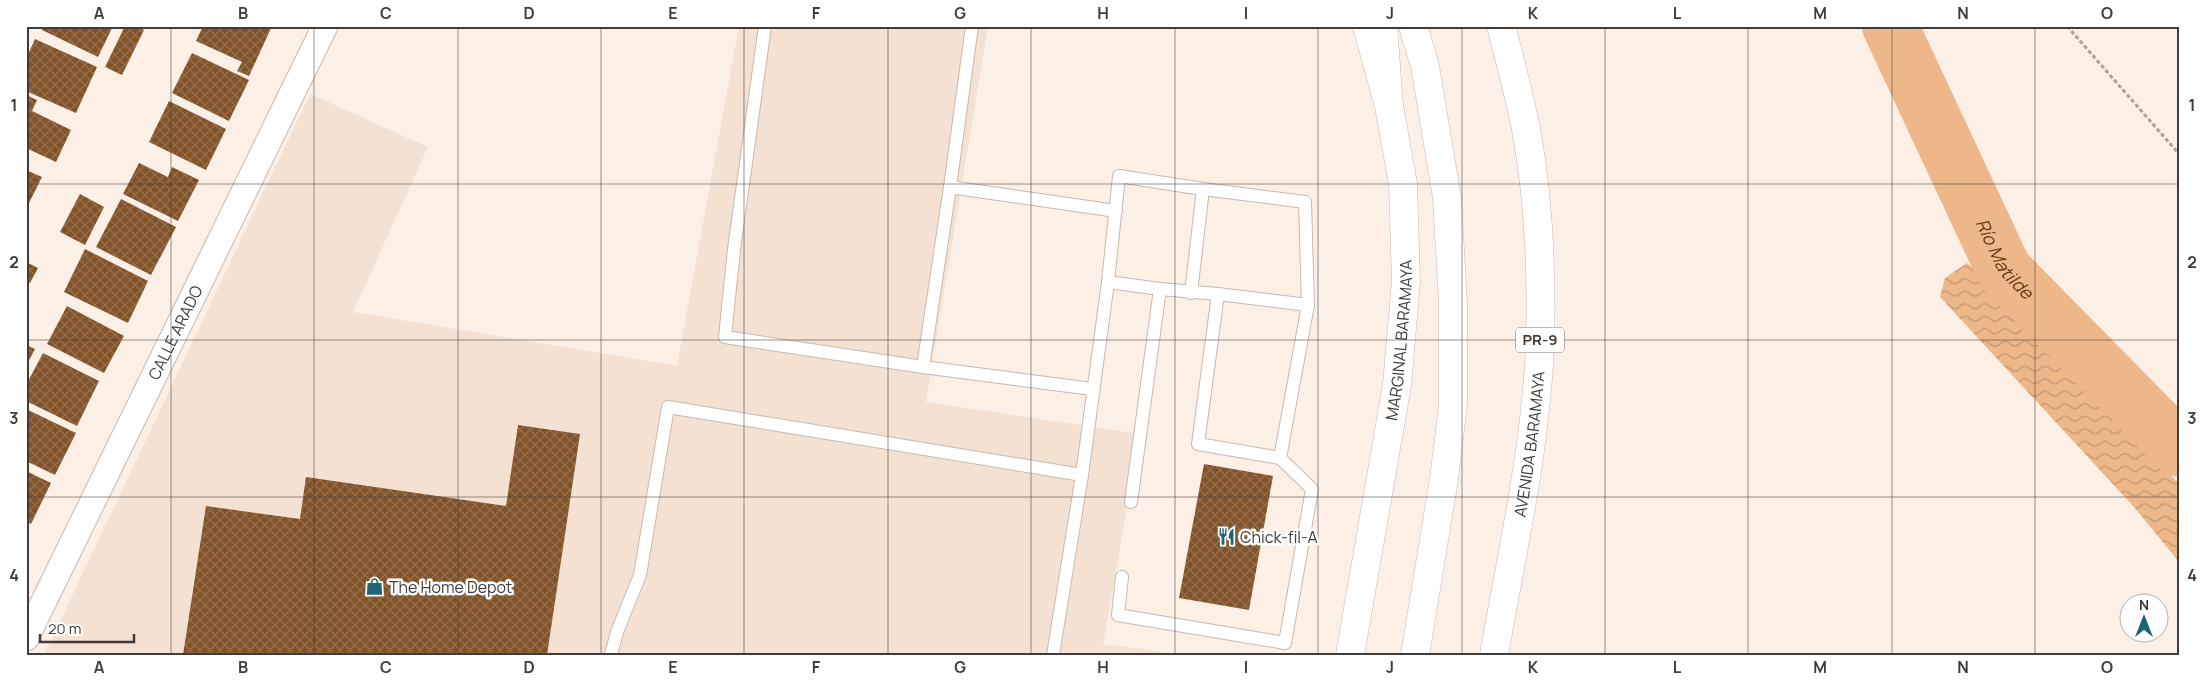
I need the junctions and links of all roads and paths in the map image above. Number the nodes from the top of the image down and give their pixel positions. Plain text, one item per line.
1 (325, 26) edge
2 (765, 26) edge
3 (972, 26) edge
4 (1367, 26) edge
5 (1383, 26) edge
6 (1413, 26) edge
7 (1502, 26) edge
8 (2067, 26) edge
9 (1389, 106) junction
10 (2180, 154) edge
11 (950, 187) junction
12 (1203, 189) junction
13 (1116, 211) junction
14 (1108, 282) junction
15 (1160, 290) junction
16 (1191, 293) junction
17 (1218, 294) junction
18 (1308, 305) junction
19 (923, 367) junction
20 (1092, 389) junction
21 (1280, 458) junction
22 (1082, 475) junction
23 (1131, 502) dead end
24 (1122, 577) dead end
25 (26, 638) edge
26 (611, 655) edge
27 (1053, 655) edge
28 (1350, 655) edge
29 (1415, 655) edge
30 (1494, 655) edge

1 - 25 street, CALLE ARADO
2 - 19 lane
3 - 11 lane
4 - 9 main road, MARGINAL BARAMAYA
5 - 9 main road
6 - 29 main road
7 - 30 main road, AVENIDA BARAMAYA / PR-9
8 - 10 path
9 - 28 main road, MARGINAL BARAMAYA
11 - 13 lane
11 - 19 lane
12 - 13 lane
12 - 16 lane
12 - 18 lane
13 - 14 lane
14 - 15 lane
14 - 20 lane
15 - 16 lane
15 - 23 lane
16 - 17 lane
17 - 18 lane
17 - 21 lane
18 - 21 lane
19 - 20 lane
20 - 22 lane
21 - 24 lane
22 - 26 lane
22 - 27 lane

